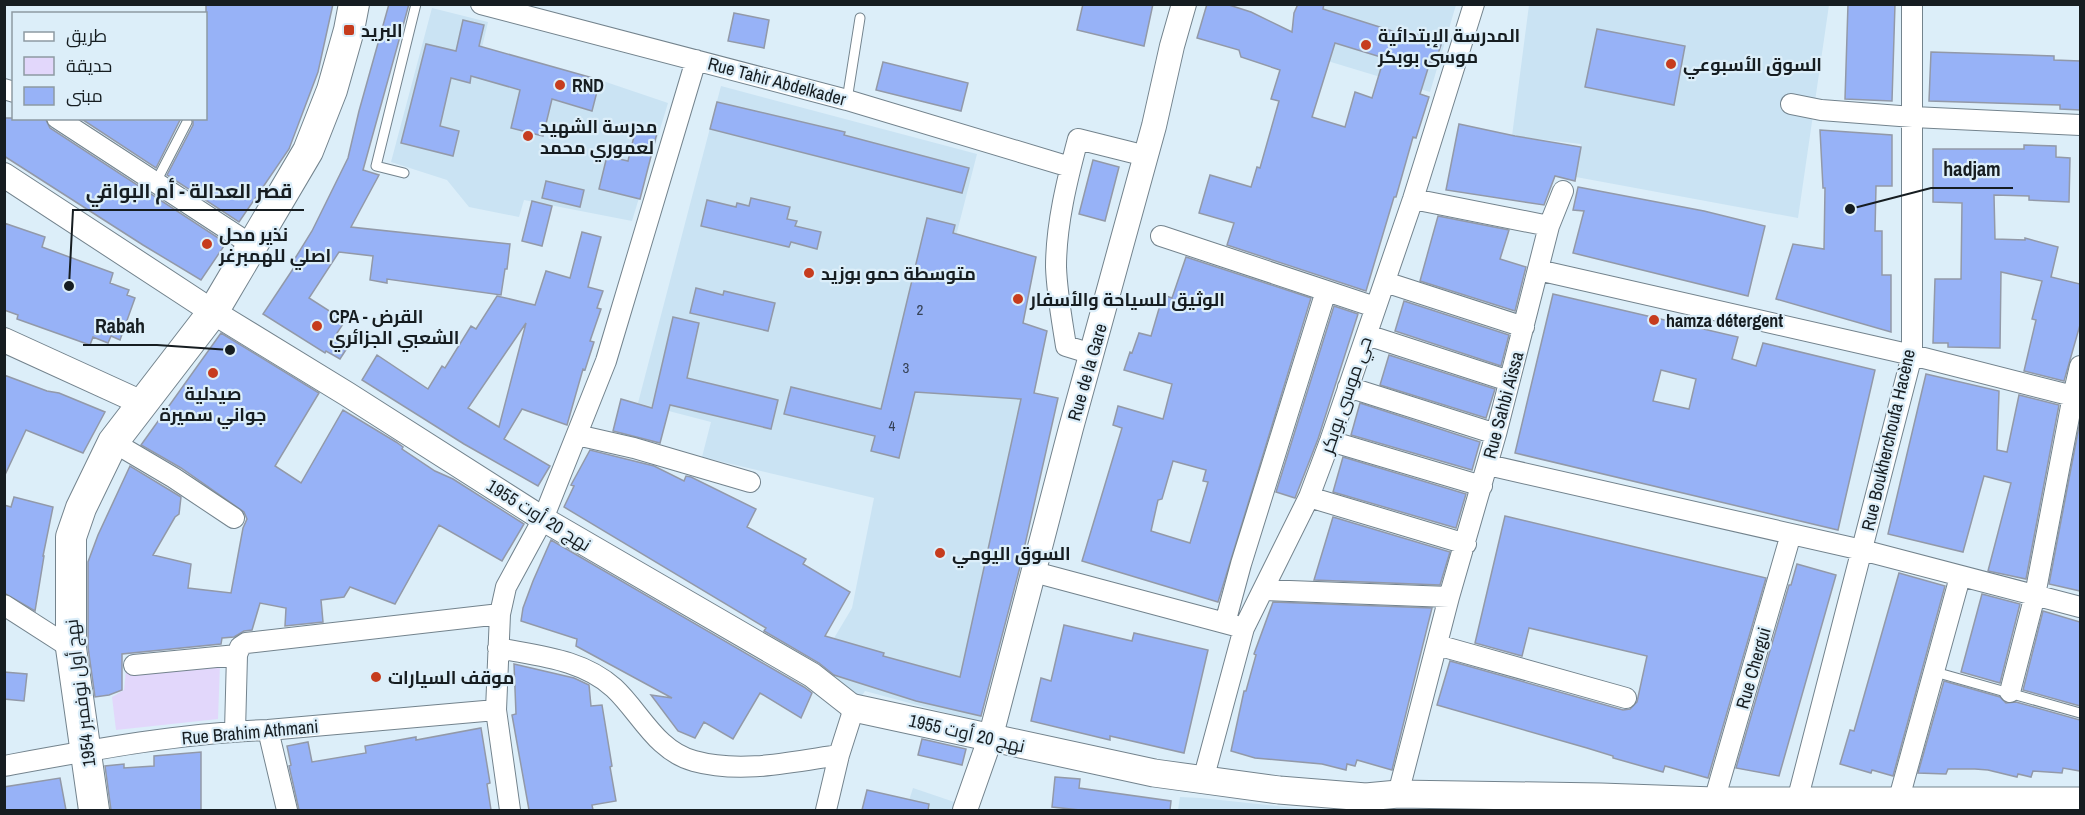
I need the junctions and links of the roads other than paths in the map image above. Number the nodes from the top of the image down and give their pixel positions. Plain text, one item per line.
1 (354, 4) edge
2 (416, 4) edge
3 (481, 4) edge
4 (1184, 4) edge
5 (1474, 4) edge
6 (1912, 4) edge
7 (515, 8) edge
8 (860, 18) dead end
9 (696, 60) junction
10 (847, 100) junction
11 (1791, 104) dead end
12 (1913, 117) junction
13 (60, 120) edge
14 (187, 122) dead end
15 (2080, 125) edge
16 (1146, 156) junction
17 (1070, 167) junction
18 (404, 173) dead end
19 (4, 175) edge
20 (156, 182) junction
21 (1563, 191) dead end
22 (1413, 199) junction
23 (1549, 226) junction
24 (1161, 236) dead end
25 (253, 246) junction
26 (1538, 270) junction
27 (1385, 282) junction
28 (1326, 291) junction
29 (1376, 307) junction
30 (213, 312) junction
31 (1524, 327) junction
32 (1367, 335) junction
33 (4, 340) edge
34 (1092, 354) junction
35 (1912, 355) junction
36 (2080, 366) edge
37 (1509, 381) junction
38 (1348, 387) junction
39 (2077, 397) edge
40 (142, 402) junction
41 (1496, 434) junction
42 (577, 435) junction
43 (1330, 441) junction
44 (113, 442) junction
45 (1488, 465) junction
46 (750, 482) dead end
47 (1482, 486) junction
48 (1309, 497) junction
49 (234, 518) dead end
50 (543, 519) junction
51 (1791, 534) junction
52 (1466, 544) junction
53 (1862, 550) junction
54 (1034, 572) junction
55 (1960, 577) junction
56 (1264, 590) junction
57 (2035, 595) junction
58 (1449, 597) junction
59 (4, 605) edge
60 (2080, 607) edge
61 (500, 614) junction
62 (1225, 623) junction
63 (1244, 628) junction
64 (1437, 645) junction
65 (70, 648) junction
66 (498, 648) junction
67 (237, 655) junction
68 (134, 665) dead end
69 (1935, 672) junction
70 (2010, 692) junction
71 (1626, 698) dead end
72 (854, 708) junction
73 (496, 710) junction
74 (2080, 713) edge
75 (268, 730) junction
76 (236, 731) junction
77 (990, 739) junction
78 (86, 751) junction
79 (839, 755) junction
80 (4, 766) edge
81 (1203, 780) junction
82 (1398, 795) junction
83 (1714, 801) junction
84 (1797, 801) junction
85 (2080, 801) edge
86 (1898, 802) junction
87 (1365, 804) edge
88 (94, 810) edge
89 (287, 810) edge
90 (510, 810) edge
91 (826, 810) edge
92 (965, 810) edge

1 - 25 main road, نهج أول نوفمبر 1954
2 - 18 lane
3 - 7 street, Rue Tahir Abdelkader
4 - 16 street, Rue de la Gare
5 - 22 street, حي موسى بوبكر
6 - 12 street, Rue Boukherchoufa Hacène
7 - 9 street, Rue Tahir Abdelkader
8 - 10 lane
9 - 10 street, Rue Tahir Abdelkader
9 - 42 street
10 - 17 street, Rue Tahir Abdelkader
11 - 12 street
12 - 15 street
12 - 35 street, Rue Boukherchoufa Hacène
13 - 20 street
14 - 20 lane
16 - 17 street
16 - 34 street, Rue de la Gare
17 - 34 street
19 - 30 street, نهج 20 أوت 1955
20 - 25 street
21 - 23 street, Rue Sahbi Aïssa
22 - 23 street
22 - 27 street, حي موسى بوبكر
23 - 26 street, Rue Sahbi Aïssa
24 - 28 street
25 - 30 main road, نهج أول نوفمبر 1954
26 - 31 street, Rue Sahbi Aïssa
26 - 35 street
27 - 29 street, حي موسى بوبكر
27 - 31 street
28 - 29 street
28 - 62 street
29 - 32 street, حي موسى بوبكر
30 - 40 main road, نهج أول نوفمبر 1954
30 - 50 street, نهج 20 أوت 1955
31 - 37 street, Rue Sahbi Aïssa
32 - 37 street
32 - 38 street, حي موسى بوبكر
33 - 40 street
34 - 54 street, Rue de la Gare
35 - 39 street
35 - 53 street, Rue Boukherchoufa Hacène
36 - 39 street
37 - 41 street, Rue Sahbi Aïssa
38 - 41 street
38 - 43 street, حي موسى بوبكر
39 - 57 street
40 - 44 main road, نهج أول نوفمبر 1954
41 - 45 street, Rue Sahbi Aïssa
42 - 46 street
42 - 50 street
43 - 47 street
43 - 48 street, حي موسى بوبكر
44 - 49 street
44 - 65 main road, نهج أول نوفمبر 1954
45 - 47 street, Rue Sahbi Aïssa
45 - 51 street
47 - 52 street, Rue Sahbi Aïssa
48 - 52 street
48 - 56 street, حي موسى بوبكر
50 - 61 street
50 - 72 street, نهج 20 أوت 1955
51 - 53 street
51 - 83 street, Rue Chergui
52 - 58 street, Rue Sahbi Aïssa
53 - 55 street
53 - 84 street, Rue Boukherchoufa Hacène
54 - 62 street
54 - 77 street, Rue de la Gare
55 - 57 street
55 - 69 street
56 - 58 street
56 - 63 street, حي موسى بوبكر
57 - 60 street
57 - 70 street
58 - 64 street, Rue Sahbi Aïssa
59 - 65 street
61 - 66 street
61 - 67 street
62 - 63 street
63 - 81 street, حي موسى بوبكر
64 - 71 street
64 - 82 street, Rue Sahbi Aïssa
65 - 78 main road, نهج أول نوفمبر 1954
66 - 73 street
66 - 79 street
67 - 68 street
67 - 76 street
69 - 70 lane
69 - 86 street
70 - 74 lane
72 - 77 main road, نهج 20 أوت 1955
72 - 79 street
73 - 75 street, Rue Brahim Athmani
73 - 90 street
75 - 76 street, Rue Brahim Athmani
75 - 89 street
76 - 78 street, Rue Brahim Athmani
77 - 81 main road, نهج 20 أوت 1955
77 - 92 street, Rue de la Gare
78 - 80 street, Rue Brahim Athmani
78 - 88 main road, نهج أول نوفمبر 1954
79 - 91 street
81 - 87 main road, نهج 20 أوت 1955
82 - 83 main road, نهج 20 أوت 1955
82 - 87 main road, نهج 20 أوت 1955
83 - 84 main road, نهج 20 أوت 1955
84 - 86 main road, نهج 20 أوت 1955
85 - 86 main road, نهج 20 أوت 1955

